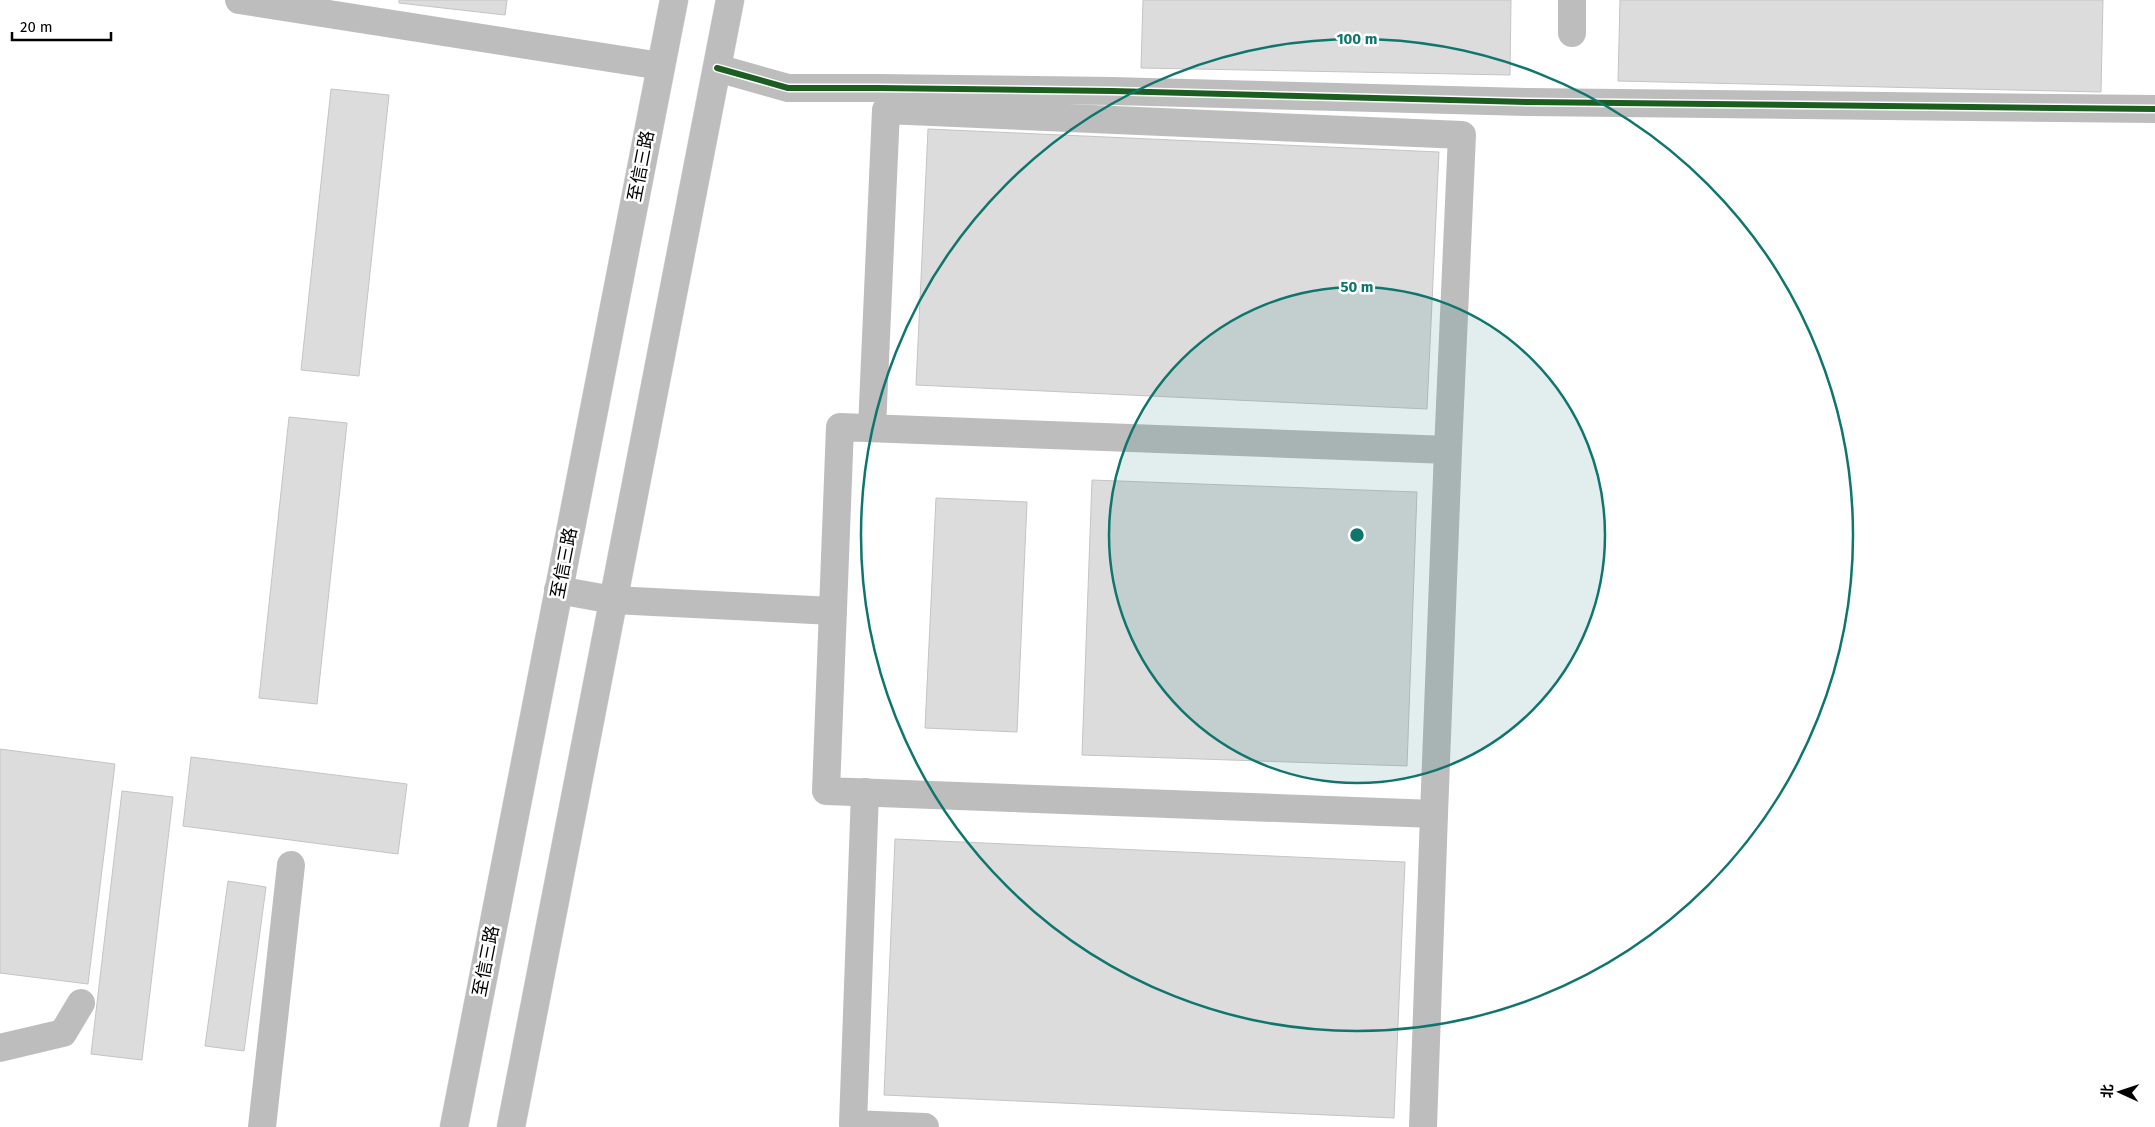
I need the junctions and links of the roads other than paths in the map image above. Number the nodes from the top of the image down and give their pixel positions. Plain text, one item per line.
1 (239, 0) edge
2 (674, 0) edge
3 (730, 0) edge
4 (1572, 0) edge
5 (322, 6) edge
6 (1572, 33) dead end
7 (661, 66) junction
8 (717, 68) junction
9 (2155, 109) edge
10 (872, 428) junction
11 (1448, 450) junction
12 (558, 590) junction
13 (613, 600) junction
14 (833, 610) junction
15 (865, 792) junction
16 (1434, 814) junction
17 (291, 865) dead end
18 (81, 1003) dead end
19 (0, 1048) edge
20 (262, 1127) edge
21 (454, 1127) edge
22 (510, 1127) edge
23 (925, 1127) edge
24 (1423, 1127) edge

1 - 5 main road
2 - 7 main road, 至信三路
3 - 8 main road
4 - 6 main road
5 - 7 main road
7 - 12 main road, 至信三路
8 - 9 main road
8 - 13 main road
10 - 11 main road
10 - 11 main road
10 - 14 main road
11 - 16 main road
12 - 13 main road
12 - 21 main road, 至信三路
13 - 14 main road
13 - 22 main road
14 - 15 main road
15 - 16 main road
15 - 23 main road
16 - 24 main road
17 - 20 main road
18 - 19 main road

